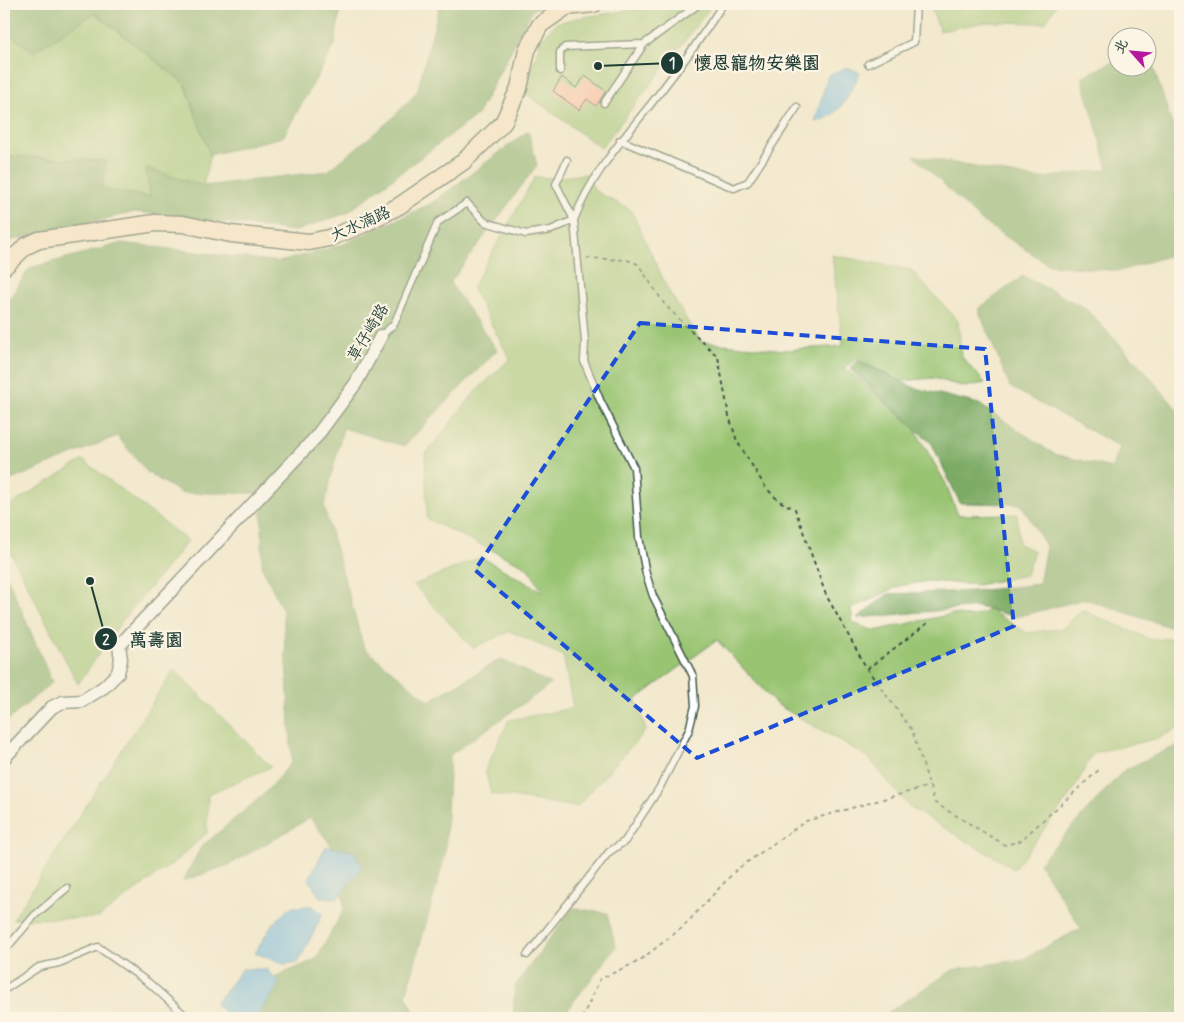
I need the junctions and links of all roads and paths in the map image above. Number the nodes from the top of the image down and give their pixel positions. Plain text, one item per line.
1 (594, 4) edge
2 (699, 4) edge
3 (723, 4) edge
4 (916, 4) edge
5 (644, 44) junction
6 (868, 64) dead end
7 (560, 71) dead end
8 (604, 103) dead end
9 (797, 107) dead end
10 (620, 140) junction
11 (567, 160) dead end
12 (574, 220) junction
13 (577, 257) junction
14 (4, 267) edge
15 (381, 336) joint
16 (929, 622) dead end
17 (867, 669) junction
18 (4, 758) edge
19 (1100, 770) dead end
20 (929, 786) junction
21 (67, 888) dead end
22 (4, 951) edge
23 (527, 955) dead end
24 (4, 990) edge
25 (188, 1018) edge
26 (582, 1018) edge

1 - 14 street, 大水湳路
2 - 5 lane
3 - 10 lane
4 - 6 lane
5 - 7 lane
5 - 8 lane
9 - 10 lane
10 - 12 lane
11 - 12 lane
12 - 13 lane
12 - 15 lane, 草仔崎路
13 - 17 path
13 - 23 lane
15 - 18 street, 草仔崎路
16 - 17 path
17 - 20 path
19 - 20 path
20 - 26 path
21 - 22 lane
24 - 25 lane

